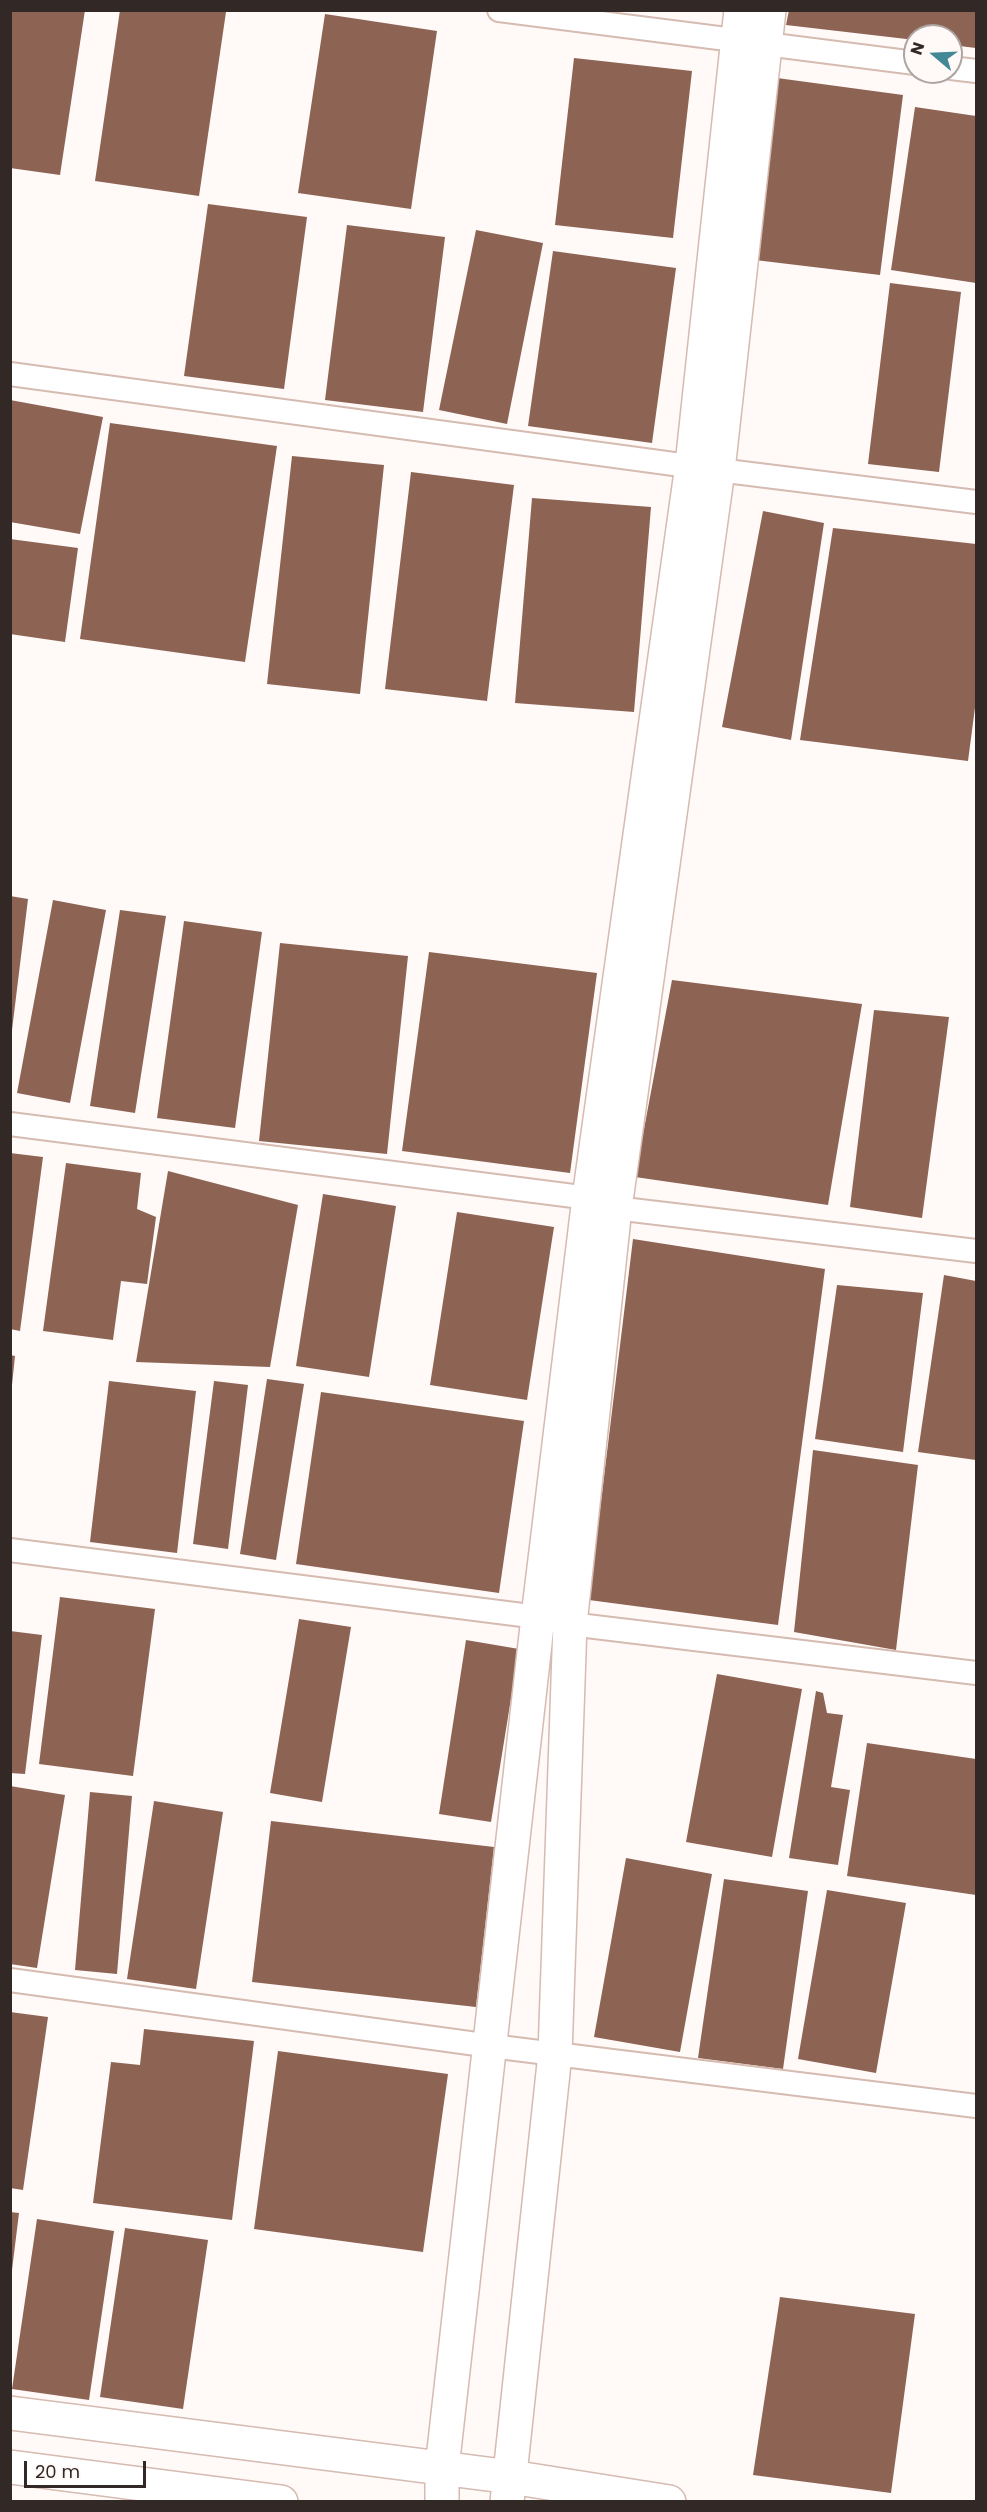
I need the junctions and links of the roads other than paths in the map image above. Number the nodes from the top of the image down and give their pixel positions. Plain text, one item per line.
1 (499, 10) edge
2 (753, 26) edge
3 (903, 60) edge
4 (10, 374) edge
5 (705, 467) junction
6 (976, 502) edge
7 (10, 1124) edge
8 (602, 1203) junction
9 (976, 1251) edge
10 (10, 1550) edge
11 (554, 1621) junction
12 (976, 1672) edge
13 (10, 1980) edge
14 (491, 2046) junction
15 (555, 2054) junction
16 (976, 2106) edge
17 (10, 2413) edge
18 (10, 2467) edge
19 (442, 2468) junction
20 (509, 2489) edge
21 (281, 2502) edge
22 (442, 2502) edge
23 (669, 2502) edge

1 - 2 lane
2 - 3 lane
2 - 5 street
4 - 5 lane
5 - 6 lane
5 - 8 street
7 - 8 lane
8 - 9 lane
8 - 11 street
10 - 11 lane
11 - 12 lane
11 - 14 street
11 - 15 street
13 - 14 lane
14 - 15 lane
14 - 19 street
15 - 16 lane
15 - 20 street
17 - 19 street
18 - 21 street
19 - 20 street
19 - 22 street
20 - 23 street

